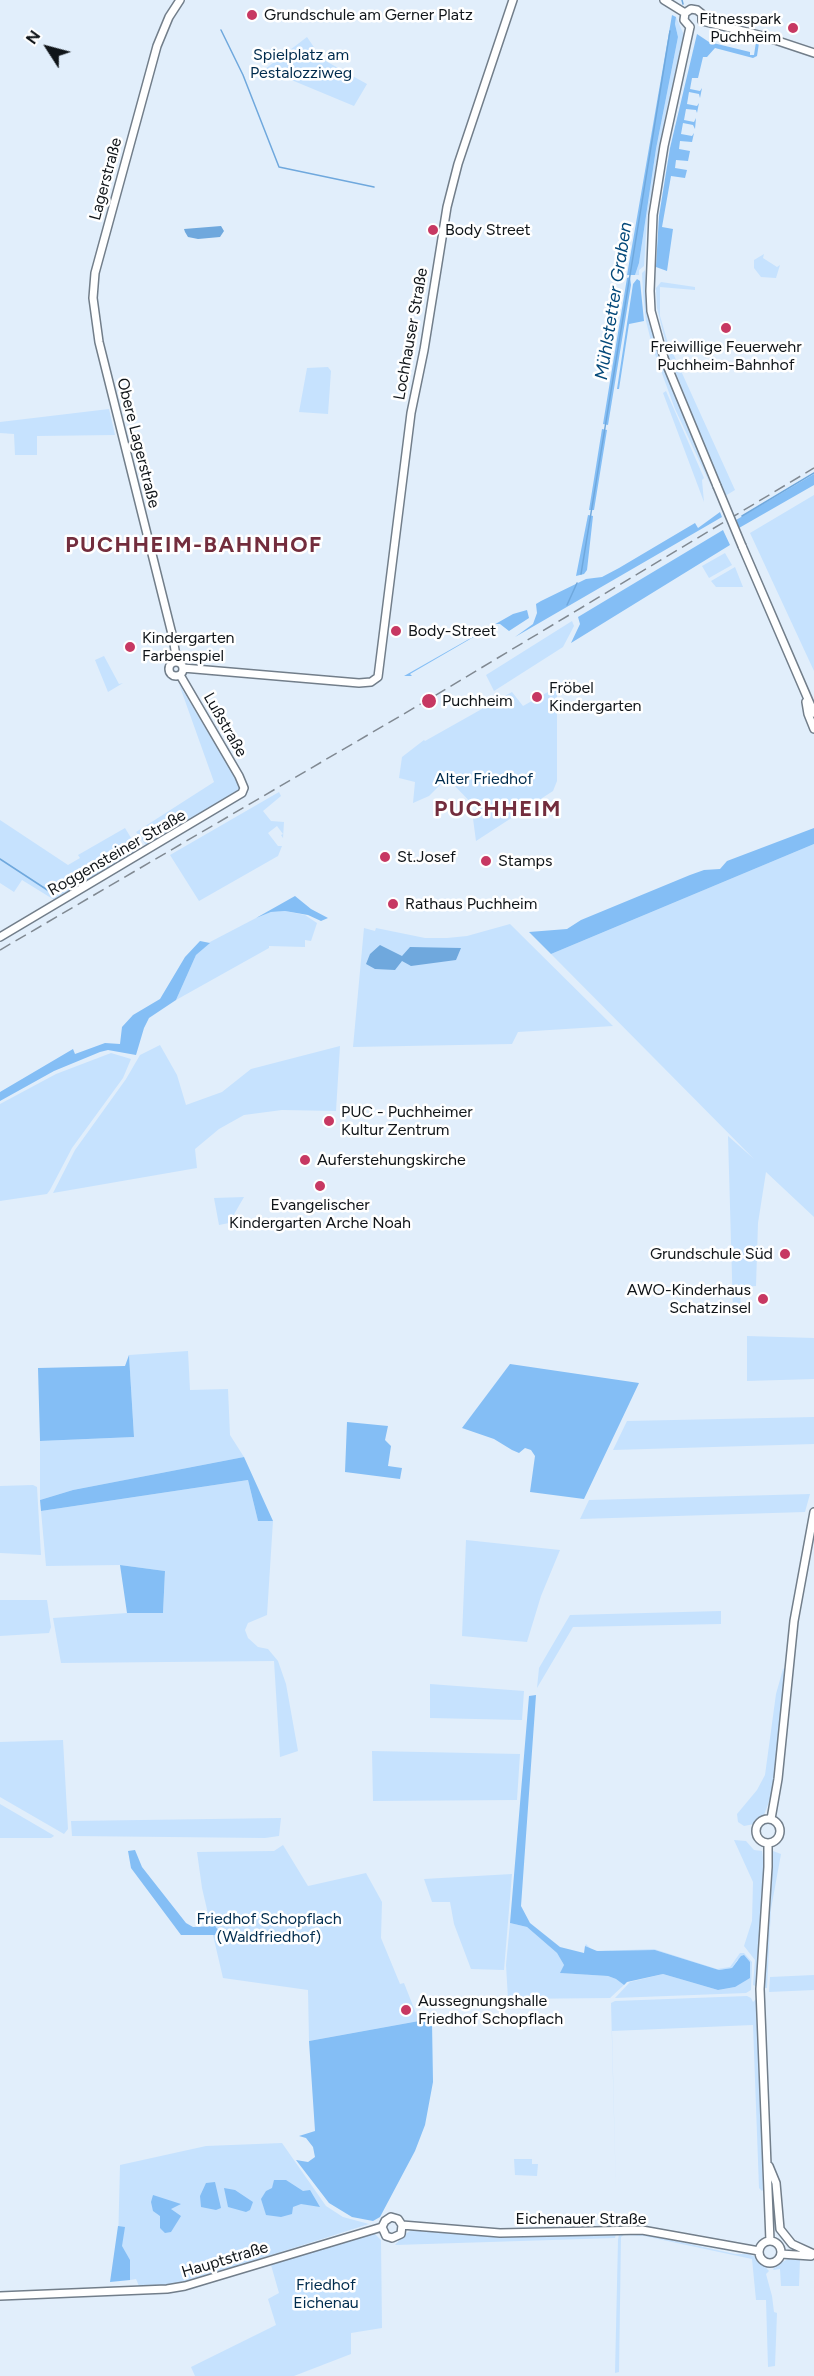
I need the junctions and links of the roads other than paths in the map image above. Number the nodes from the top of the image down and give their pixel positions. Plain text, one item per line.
1 (180, 0) edge
2 (513, 0) edge
3 (664, 0) edge
4 (685, 13) junction
5 (702, 21) junction
6 (690, 27) junction
7 (814, 53) edge
8 (106, 372) joint
9 (177, 662) junction
10 (182, 672) junction
11 (806, 694) junction
12 (814, 713) edge
13 (814, 729) edge
14 (244, 788) joint
15 (0, 937) edge
16 (814, 1512) edge
17 (771, 1819) junction
18 (768, 1843) junction
19 (767, 2160) junction
20 (402, 2225) junction
21 (382, 2227) junction
22 (770, 2241) junction
23 (759, 2251) junction
24 (781, 2254) junction
25 (814, 2255) edge
26 (0, 2296) edge

1 - 8 street, Lagerstraße
2 - 10 street, Lochhauser Straße
3 - 4 street
4 - 5 street
4 - 6 street
5 - 6 street
5 - 7 street
6 - 11 street, bridge
8 - 9 street, Obere Lagerstraße
9 - 10 street
9 - 10 street, Obere Lagerstraße
10 - 14 street, Lußstraße
11 - 12 street
11 - 13 street
14 - 15 street, Roggensteiner Straße
16 - 17 street
17 - 18 street
17 - 18 street
18 - 19 street
19 - 22 street
19 - 25 street
20 - 21 street
20 - 21 street
20 - 23 street, Eichenauer Straße
21 - 26 street, Hauptstraße
22 - 23 street
22 - 24 street
23 - 24 street
24 - 25 street

